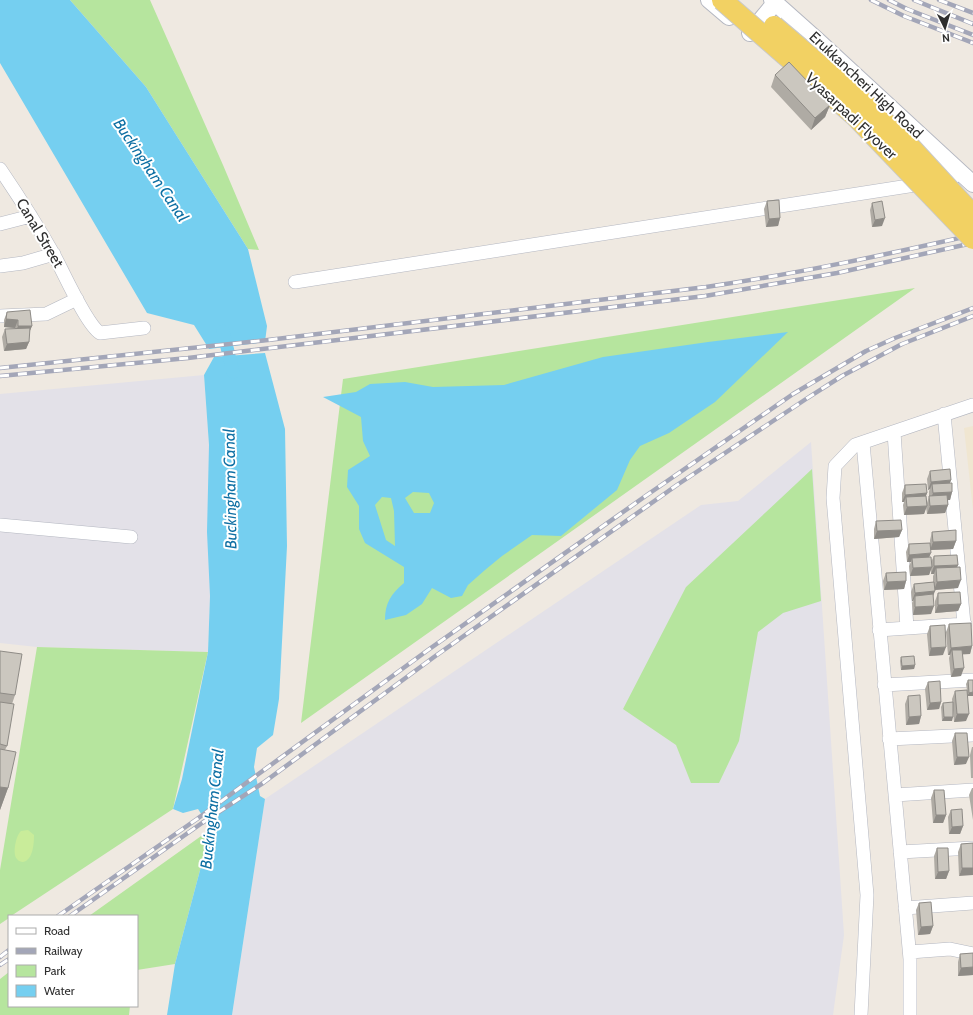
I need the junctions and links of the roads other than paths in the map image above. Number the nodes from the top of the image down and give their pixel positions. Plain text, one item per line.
1 (709, 0) edge
2 (722, 0) edge
3 (743, 0) edge
4 (773, 1) edge
5 (750, 33) junction
6 (0, 169) edge
7 (958, 172) junction
8 (973, 184) edge
9 (915, 185) junction
10 (973, 215) edge
11 (31, 216) junction
12 (0, 224) edge
13 (973, 239) edge
14 (54, 254) junction
15 (0, 266) edge
16 (295, 282) dead end
17 (77, 299) junction
18 (0, 316) edge
19 (144, 328) dead end
20 (973, 405) edge
21 (944, 414) junction
22 (894, 432) junction
23 (863, 443) junction
24 (0, 525) edge
25 (130, 537) dead end
26 (968, 624) edge
27 (907, 628) junction
28 (879, 630) junction
29 (973, 680) edge
30 (884, 684) junction
31 (973, 735) edge
32 (889, 739) junction
33 (973, 790) edge
34 (895, 795) junction
35 (973, 848) edge
36 (900, 852) junction
37 (973, 903) edge
38 (905, 908) junction
39 (910, 952) junction
40 (973, 954) edge
41 (861, 1015) edge
42 (910, 1015) edge

1 - 5 street
2 - 13 main road, Vyasarpadi Flyover, bridge
3 - 10 main road, Vyasarpadi Flyover, bridge
4 - 5 street
4 - 7 street, Erukkancheri High Road
5 - 9 street
6 - 11 street, Canal Street
7 - 8 street, Erukkancheri High Road
7 - 9 street
9 - 16 street
11 - 12 street
11 - 14 street, Canal Street
14 - 15 street
14 - 17 street, Canal Street
17 - 18 street
17 - 19 street, Canal Street
20 - 21 street
21 - 22 street
21 - 26 street
22 - 23 street
22 - 27 street
23 - 28 street
23 - 41 street
24 - 25 street
26 - 27 street
27 - 28 street
28 - 30 street
29 - 30 street
30 - 32 street
31 - 32 street
32 - 34 street
33 - 34 street
34 - 36 street
35 - 36 street
36 - 38 street
37 - 38 street
38 - 39 street
39 - 40 street
39 - 42 street

